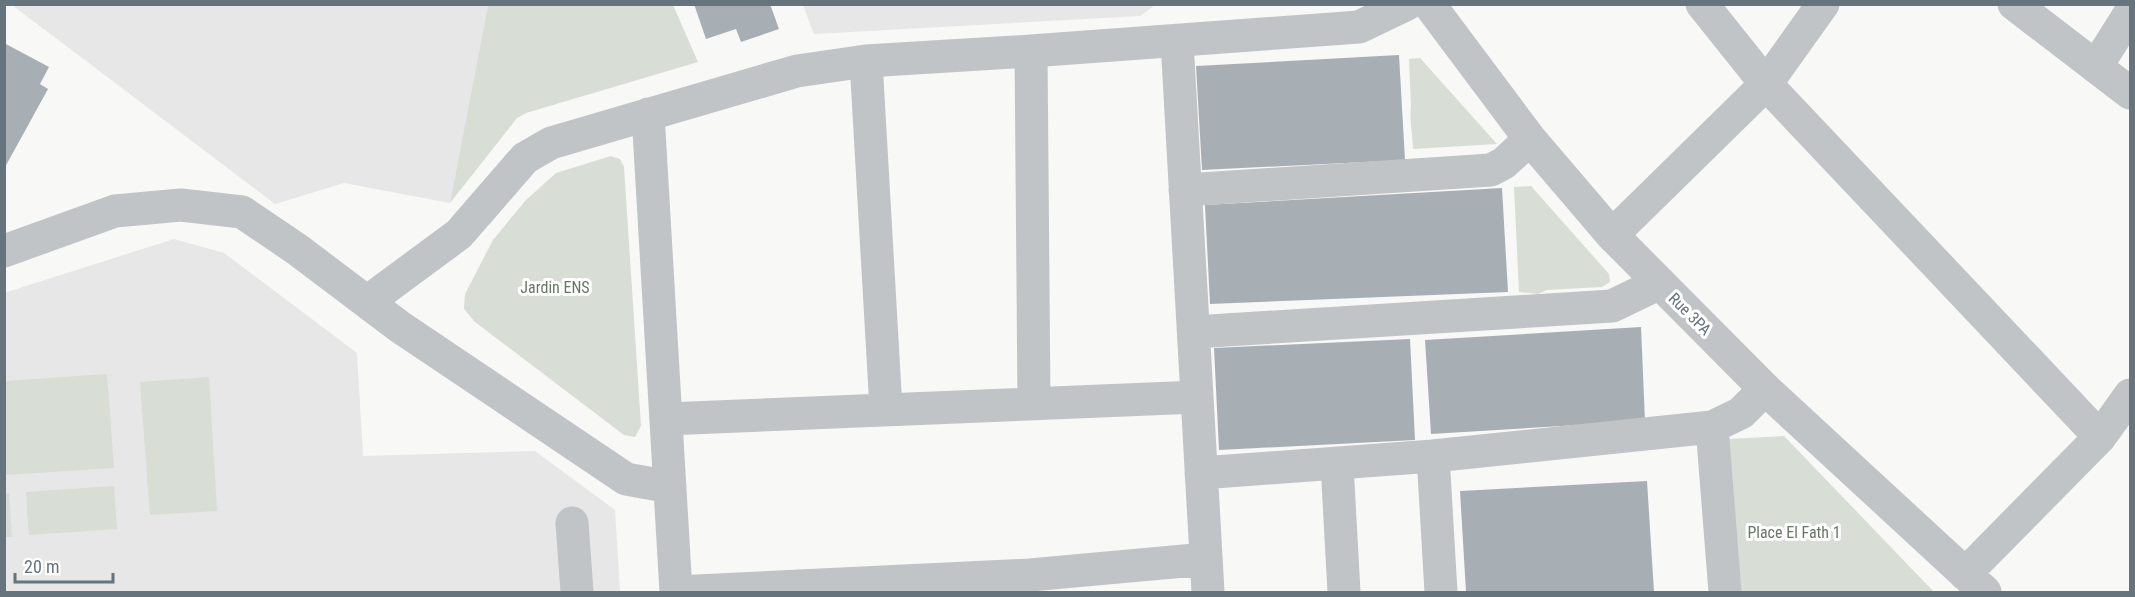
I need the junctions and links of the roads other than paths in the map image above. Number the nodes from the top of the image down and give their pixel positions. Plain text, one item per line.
1 (1407, 4) edge
2 (1429, 4) edge
3 (1702, 4) edge
4 (1823, 4) edge
5 (2014, 4) edge
6 (2130, 13) edge
7 (1177, 41) junction
8 (1031, 51) junction
9 (866, 61) junction
10 (2096, 67) junction
11 (1766, 84) junction
12 (2130, 93) edge
13 (648, 114) junction
14 (1530, 139) junction
15 (1185, 190) junction
16 (1612, 235) junction
17 (4, 251) edge
18 (1660, 283) junction
19 (367, 302) junction
20 (1194, 332) junction
21 (1765, 389) junction
22 (2130, 395) edge
23 (1197, 397) junction
24 (1034, 403) junction
25 (886, 409) junction
26 (666, 419) junction
27 (1712, 428) junction
28 (2100, 437) junction
29 (1433, 456) junction
30 (1337, 464) junction
31 (1202, 473) junction
32 (670, 488) junction
33 (572, 523) dead end
34 (1206, 559) junction
35 (1975, 583) edge
36 (1030, 584) edge
37 (889, 587) edge
38 (577, 592) edge
39 (676, 592) edge
40 (1208, 592) edge
41 (1344, 592) edge
42 (1441, 592) edge
43 (1725, 592) edge

1 - 7 street
2 - 14 street, Rue 3PA
3 - 11 street
4 - 11 street
5 - 10 street
6 - 10 street
7 - 8 street
7 - 15 street
8 - 9 street
8 - 24 street
9 - 13 street
9 - 25 street
10 - 12 street
11 - 16 street
11 - 28 street
13 - 19 street
13 - 26 street
14 - 15 street
14 - 16 street, Rue 3PA
15 - 20 street
16 - 18 street, Rue 3PA
17 - 19 street
18 - 20 street
18 - 21 street, Rue 3PA
19 - 32 street
20 - 23 street
21 - 27 street
21 - 35 street, Rue 3PA
22 - 28 street
23 - 24 street
23 - 31 street
24 - 25 street
25 - 26 street
26 - 32 street
27 - 29 street
27 - 43 street
28 - 35 street
29 - 30 street
29 - 42 street
30 - 31 street
30 - 41 street
31 - 34 street
32 - 39 street
33 - 38 street
34 - 36 street
34 - 40 street
36 - 37 street
37 - 39 street

